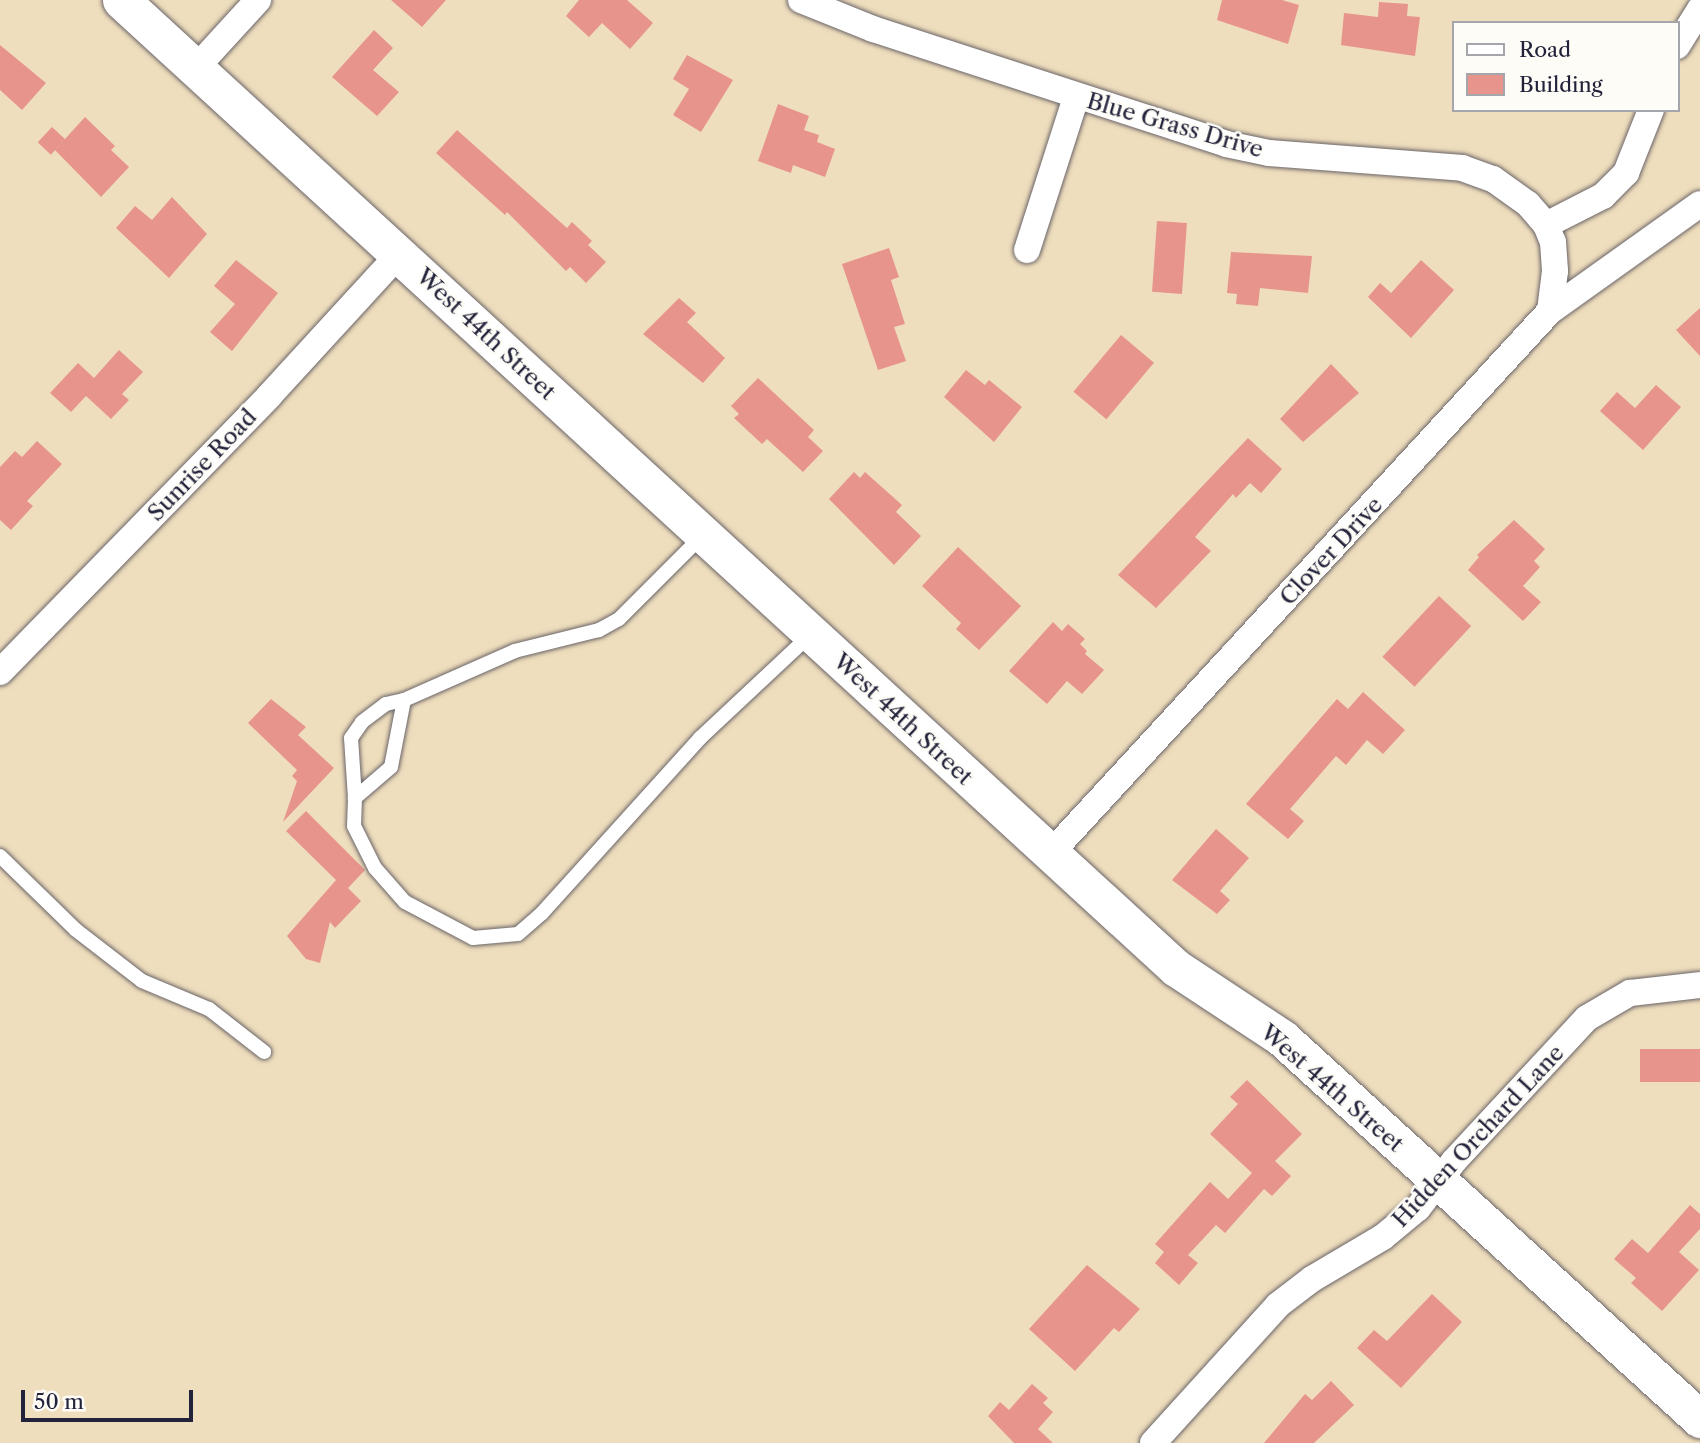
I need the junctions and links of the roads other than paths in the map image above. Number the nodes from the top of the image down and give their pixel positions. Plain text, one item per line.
1 (121, 0) edge
2 (258, 0) edge
3 (801, 0) edge
4 (1700, 9) edge
5 (1679, 43) edge
6 (196, 68) junction
7 (1076, 97) junction
8 (1650, 112) edge
9 (1700, 204) edge
10 (1546, 225) junction
11 (1027, 250) dead end
12 (399, 254) junction
13 (1550, 311) junction
14 (703, 535) junction
15 (811, 634) junction
16 (0, 672) edge
17 (404, 700) junction
18 (355, 799) junction
19 (1050, 853) junction
20 (0, 856) edge
21 (1700, 985) edge
22 (264, 1052) dead end
23 (1438, 1182) junction
24 (1700, 1419) edge
25 (1153, 1443) edge

1 - 6 street, West 44th Street
2 - 6 street
3 - 7 street, Blue Grass Drive
4 - 5 street
6 - 12 street, West 44th Street
7 - 10 street, Blue Grass Drive
7 - 11 street
8 - 10 street
9 - 13 street, Clover Drive
10 - 13 street
12 - 14 street, West 44th Street
12 - 16 street, Sunrise Road
13 - 19 street, Clover Drive
14 - 15 street, West 44th Street
14 - 17 lane
15 - 18 lane
15 - 19 street, West 44th Street
17 - 18 lane
17 - 18 lane
19 - 23 street, West 44th Street
20 - 22 lane
21 - 23 street, Hidden Orchard Lane
23 - 24 street, West 44th Street
23 - 25 street, Hidden Orchard Lane

